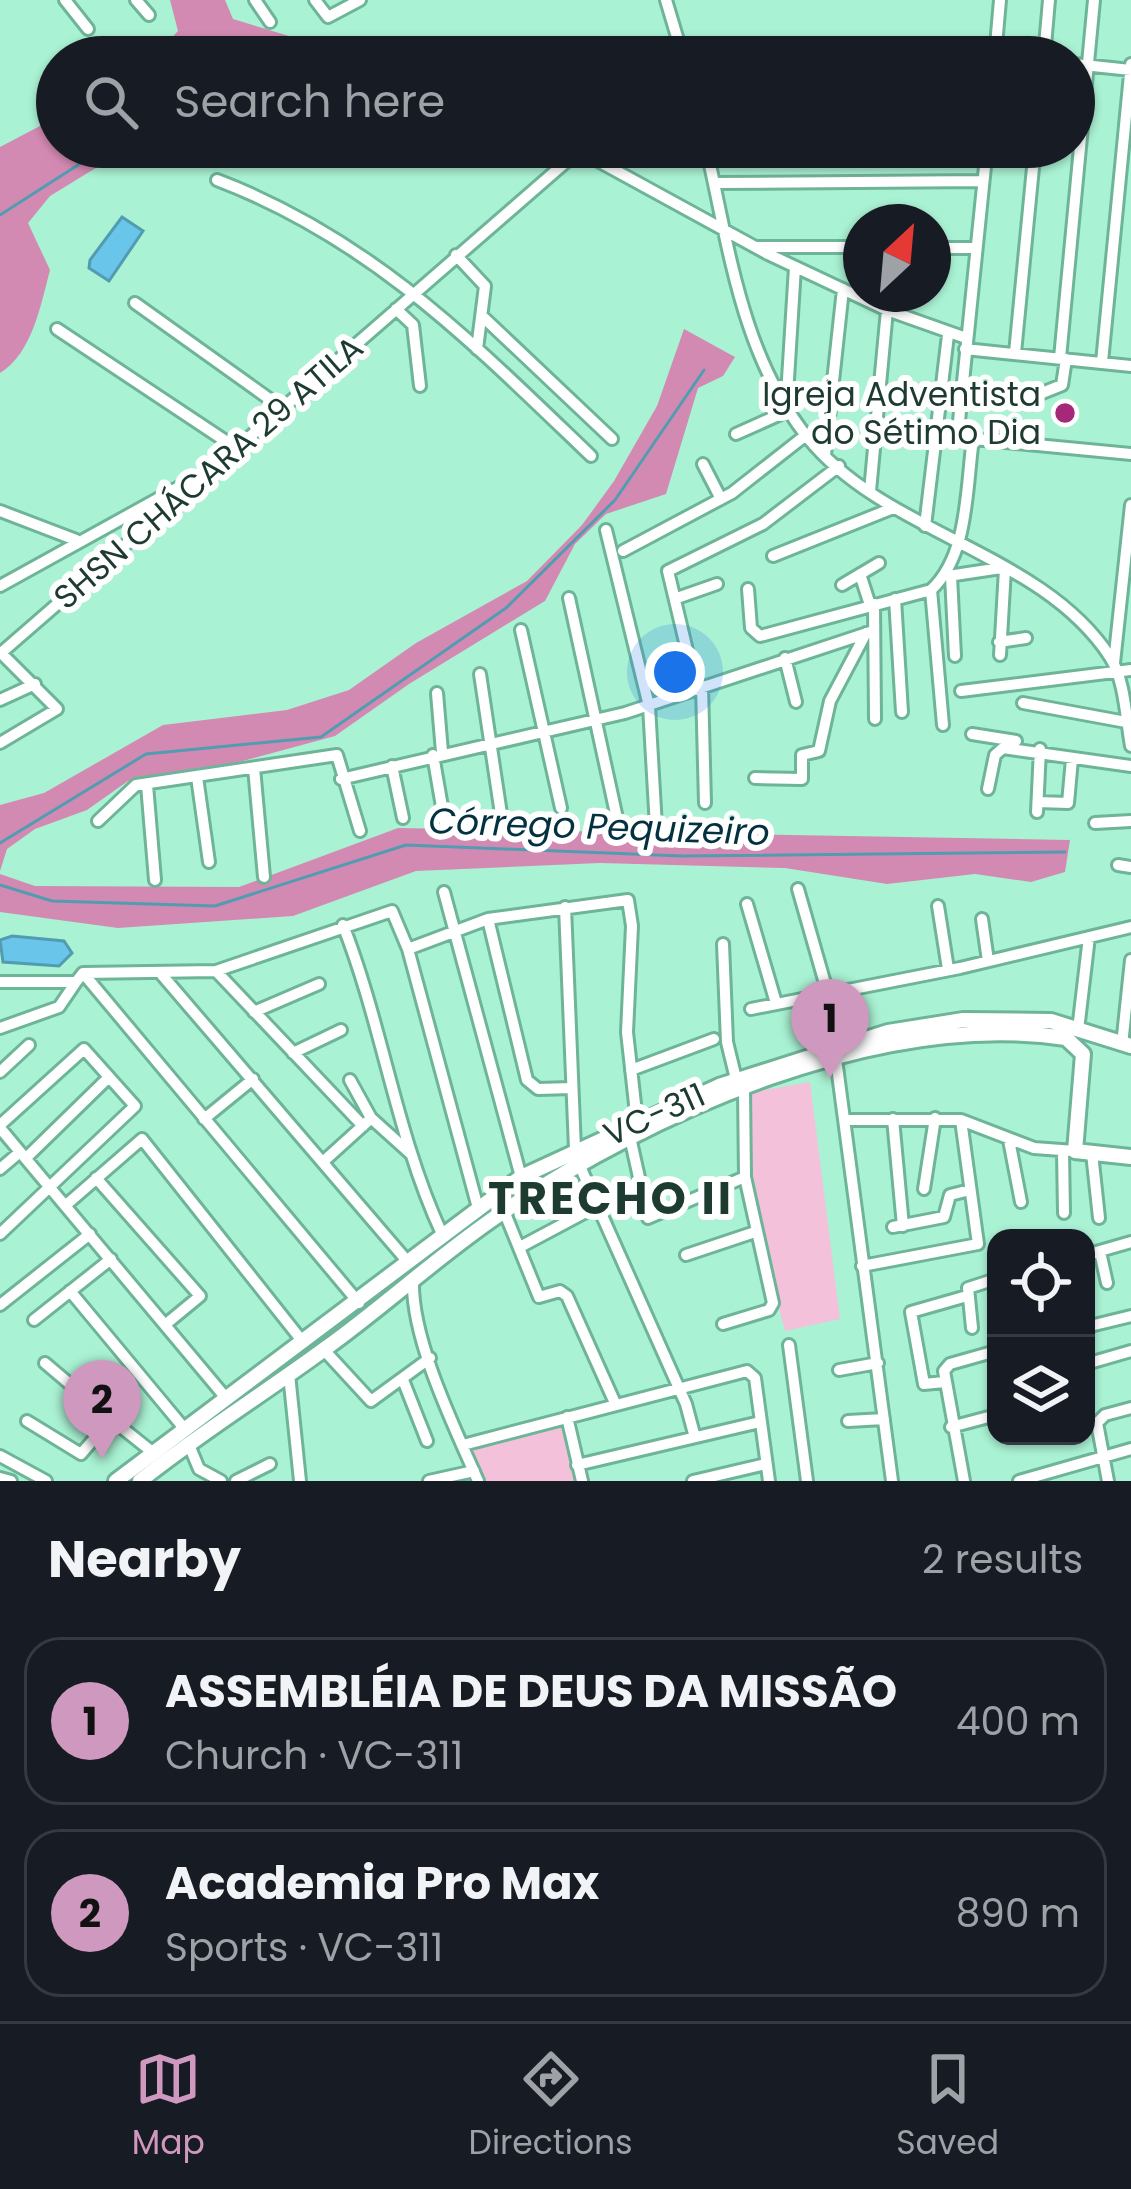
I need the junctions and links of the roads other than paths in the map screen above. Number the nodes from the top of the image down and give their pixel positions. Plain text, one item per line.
1 (64, 0) edge
2 (136, 0) edge
3 (255, 0) edge
4 (315, 0) edge
5 (360, 0) edge
6 (666, 0) edge
7 (1000, 0) edge
8 (1049, 0) edge
9 (1094, 0) edge
10 (149, 15) dead end
11 (271, 22) dead end
12 (88, 28) dead end
13 (677, 36) edge
14 (997, 36) edge
15 (1046, 36) edge
16 (1087, 36) edge
17 (1095, 65) edge
18 (1131, 68) edge
19 (557, 168) edge
20 (611, 168) edge
21 (711, 168) edge
22 (984, 168) edge
23 (1033, 168) edge
24 (1075, 168) edge
25 (217, 180) dead end
26 (982, 181) junction
27 (715, 183) junction
28 (722, 230) junction
29 (754, 247) junction
30 (843, 247) edge
31 (951, 248) edge
32 (975, 248) junction
33 (456, 255) junction
34 (795, 267) junction
35 (843, 289) joint
36 (416, 291) junction
37 (135, 303) dead end
38 (396, 308) junction
39 (887, 312) edge
40 (892, 312) edge
41 (482, 316) junction
42 (57, 328) dead end
43 (948, 335) junction
44 (965, 344) junction
45 (477, 349) junction
46 (1015, 353) junction
47 (1063, 359) junction
48 (1102, 362) junction
49 (1131, 366) edge
50 (420, 386) dead end
51 (961, 394) junction
52 (789, 404) junction
53 (282, 408) junction
54 (736, 434) dead end
55 (806, 435) junction
56 (613, 439) dead end
57 (973, 439) junction
58 (236, 448) junction
59 (1131, 454) edge
60 (825, 455) junction
61 (591, 456) dead end
62 (703, 464) dead end
63 (839, 466) junction
64 (204, 475) junction
65 (870, 491) junction
66 (721, 499) junction
67 (1131, 505) edge
68 (893, 508) junction
69 (0, 511) edge
70 (925, 526) junction
71 (606, 530) dead end
72 (76, 540) junction
73 (958, 544) junction
74 (622, 551) dead end
75 (773, 556) dead end
76 (879, 563) dead end
77 (1004, 568) junction
78 (860, 574) junction
79 (948, 576) junction
80 (2, 582) edge
81 (717, 584) dead end
82 (842, 585) dead end
83 (748, 589) dead end
84 (931, 590) junction
85 (569, 598) dead end
86 (677, 598) junction
87 (895, 599) junction
88 (872, 604) junction
89 (521, 630) dead end
90 (870, 632) junction
91 (1026, 638) dead end
92 (0, 652) edge
93 (955, 656) dead end
94 (785, 658) junction
95 (1114, 666) junction
96 (1131, 670) edge
97 (480, 674) dead end
98 (34, 684) junction
99 (699, 687) junction
100 (961, 691) dead end
101 (437, 693) dead end
102 (0, 700) edge
103 (796, 702) dead end
104 (1023, 703) dead end
105 (649, 706) junction
106 (902, 712) dead end
107 (597, 718) junction
108 (875, 719) dead end
109 (1126, 722) junction
110 (943, 725) dead end
111 (545, 730) junction
112 (972, 734) dead end
113 (492, 741) junction
114 (0, 743) edge
115 (1131, 746) edge
116 (1035, 748) junction
117 (437, 753) junction
118 (1072, 759) junction
119 (392, 766) junction
120 (1131, 766) edge
121 (254, 769) junction
122 (197, 778) junction
123 (341, 778) junction
124 (755, 778) dead end
125 (147, 785) junction
126 (988, 789) dead end
127 (705, 803) dead end
128 (561, 808) dead end
129 (501, 814) dead end
130 (403, 818) dead end
131 (98, 821) dead end
132 (1131, 821) edge
133 (618, 823) dead end
134 (1095, 823) dead end
135 (445, 824) dead end
136 (656, 826) dead end
137 (360, 831) dead end
138 (209, 862) dead end
139 (264, 877) dead end
140 (154, 880) dead end
141 (799, 889) dead end
142 (444, 892) dead end
143 (747, 904) dead end
144 (938, 906) dead end
145 (566, 907) junction
146 (982, 919) dead end
147 (488, 920) junction
148 (343, 926) junction
149 (1131, 927) edge
150 (455, 930) junction
151 (1089, 937) junction
152 (723, 944) dead end
153 (1060, 944) junction
154 (408, 949) junction
155 (1131, 959) edge
156 (988, 962) junction
157 (1087, 964) junction
158 (948, 969) junction
159 (216, 971) junction
160 (162, 975) junction
161 (80, 977) junction
162 (0, 982) edge
163 (319, 984) dead end
164 (822, 995) junction
165 (776, 1003) junction
166 (751, 1009) dead end
167 (254, 1012) junction
168 (0, 1028) edge
169 (341, 1030) dead end
170 (1072, 1034) junction
171 (714, 1039) dead end
172 (29, 1045) dead end
173 (1126, 1045) edge
174 (293, 1053) junction
175 (832, 1054) junction
176 (632, 1070) junction
177 (0, 1072) edge
178 (109, 1077) junction
179 (253, 1078) junction
180 (350, 1080) dead end
181 (572, 1088) junction
182 (738, 1093) junction
183 (935, 1118) junction
184 (204, 1119) junction
185 (893, 1119) junction
186 (846, 1120) junction
187 (961, 1120) junction
188 (367, 1122) junction
189 (637, 1122) junction
190 (0, 1127) edge
191 (630, 1137) junction
192 (1010, 1140) junction
193 (1069, 1151) junction
194 (1092, 1153) junction
195 (410, 1154) junction
196 (23, 1155) junction
197 (577, 1156) junction
198 (1131, 1157) edge
199 (325, 1160) junction
200 (0, 1168) edge
201 (521, 1177) junction
202 (745, 1177) junction
203 (96, 1178) junction
204 (52, 1188) junction
205 (924, 1189) dead end
206 (970, 1190) junction
207 (1022, 1202) dead end
208 (66, 1205) junction
209 (598, 1206) junction
210 (478, 1208) junction
211 (504, 1211) junction
212 (1064, 1213) dead end
213 (1099, 1218) dead end
214 (446, 1231) junction
215 (755, 1232) junction
216 (0, 1234) edge
217 (90, 1234) junction
218 (1131, 1243) edge
219 (456, 1244) junction
220 (520, 1247) junction
221 (1095, 1252) edge
222 (686, 1255) dead end
223 (1095, 1257) edge
224 (111, 1259) junction
225 (408, 1262) junction
226 (862, 1266) junction
227 (416, 1278) junction
228 (987, 1283) edge
229 (1107, 1283) dead end
230 (70, 1291) junction
231 (967, 1293) junction
232 (395, 1294) junction
233 (412, 1303) junction
234 (0, 1305) edge
235 (364, 1309) junction
236 (1131, 1316) edge
237 (34, 1320) dead end
238 (166, 1324) junction
239 (723, 1324) dead end
240 (1095, 1325) edge
241 (972, 1328) dead end
242 (303, 1342) junction
243 (789, 1345) dead end
244 (332, 1350) junction
245 (1131, 1351) edge
246 (987, 1354) edge
247 (430, 1358) junction
248 (1095, 1361) edge
249 (45, 1363) dead end
250 (878, 1364) junction
251 (839, 1370) dead end
252 (289, 1374) junction
253 (944, 1377) junction
254 (403, 1381) junction
255 (269, 1386) junction
256 (678, 1388) junction
257 (226, 1398) junction
258 (292, 1400) junction
259 (615, 1403) junction
260 (1131, 1408) edge
261 (202, 1414) junction
262 (567, 1417) junction
263 (987, 1417) edge
264 (111, 1419) junction
265 (884, 1419) junction
266 (27, 1420) dead end
267 (848, 1421) dead end
268 (760, 1422) junction
269 (183, 1427) junction
270 (951, 1427) junction
271 (206, 1433) junction
272 (694, 1434) junction
273 (427, 1441) dead end
274 (189, 1445) junction
275 (464, 1445) junction
276 (1131, 1449) edge
277 (151, 1451) junction
278 (0, 1456) edge
279 (1102, 1456) junction
280 (270, 1463) dead end
281 (766, 1464) junction
282 (578, 1465) junction
283 (160, 1474) edge
284 (1062, 1475) edge
285 (476, 1476) edge
286 (735, 1476) edge
287 (46, 1481) edge
288 (116, 1481) edge
289 (140, 1481) edge
290 (221, 1481) edge
291 (238, 1481) edge
292 (300, 1481) edge
293 (429, 1481) edge
294 (582, 1481) edge
295 (693, 1481) edge
296 (769, 1481) edge
297 (808, 1481) edge
298 (892, 1481) edge
299 (964, 1481) edge
300 (1019, 1481) edge
301 (1108, 1481) edge

1 - 12 street
2 - 10 street
3 - 11 street
4 - 5 street
6 - 13 street
7 - 14 street
8 - 15 street
9 - 16 street
17 - 18 street
18 - 48 street
19 - 33 street, SHSN CHÁCARA 29 ATILA
20 - 28 street, SHSN CHÁCARA 29 ATILA
21 - 27 street
22 - 26 street
23 - 46 street
24 - 47 street
25 - 36 street
26 - 27 street
26 - 32 street
27 - 28 street
28 - 29 street
28 - 52 street
29 - 30 street
29 - 34 street
31 - 32 street
32 - 44 street
33 - 36 street, SHSN CHÁCARA 29 ATILA
33 - 41 street
34 - 35 street
34 - 52 street
35 - 60 street
36 - 38 street, SHSN CHÁCARA 29 ATILA
36 - 45 street
37 - 53 street
38 - 50 street
38 - 53 street, SHSN CHÁCARA 29 ATILA
39 - 65 street
40 - 43 street
41 - 45 street
41 - 56 street
42 - 58 street
43 - 44 street
43 - 70 street
44 - 46 street
44 - 51 street
45 - 61 street
46 - 47 street
47 - 48 street
47 - 51 street
48 - 49 street
51 - 57 street
52 - 54 street
52 - 55 street
53 - 58 street, SHSN CHÁCARA 29 ATILA
55 - 60 street
55 - 66 street
57 - 59 street
57 - 73 street
58 - 64 street, SHSN CHÁCARA 29 ATILA
60 - 63 street
62 - 66 street
63 - 65 street
63 - 86 street
64 - 72 street
64 - 92 street, SHSN CHÁCARA 29 ATILA
65 - 68 street
66 - 74 street
67 - 95 street
68 - 70 street
68 - 75 street
69 - 72 street
70 - 73 street
71 - 105 street
72 - 80 street
73 - 77 street
73 - 79 street
76 - 78 street
77 - 79 street
77 - 91 street
77 - 95 street
78 - 82 street
78 - 88 street
79 - 84 street
79 - 93 street
81 - 86 street
83 - 88 street
84 - 87 street
84 - 110 street
85 - 107 street
86 - 99 street
87 - 88 street
87 - 106 street
88 - 90 street
89 - 111 street
90 - 94 street
90 - 108 street
90 - 124 street
92 - 98 street
94 - 99 street
94 - 103 street
95 - 96 street
95 - 100 street
95 - 109 street
97 - 113 street
98 - 102 street
98 - 114 street
99 - 105 street
99 - 127 street
101 - 117 street
104 - 109 street
105 - 107 street
105 - 136 street
107 - 111 street
107 - 133 street
109 - 115 street
111 - 113 street
111 - 128 street
112 - 116 street
113 - 117 street
113 - 129 street
116 - 118 street
116 - 118 street
116 - 126 street
117 - 119 street
117 - 135 street
118 - 120 street
119 - 123 street
119 - 130 street
121 - 122 street
121 - 123 street
121 - 139 street
122 - 125 street
122 - 138 street
123 - 137 street
125 - 131 street
125 - 140 street
132 - 134 street
141 - 164 street
142 - 150 street
143 - 165 street
144 - 158 street
145 - 147 street
145 - 176 street
145 - 181 street
146 - 156 street
147 - 150 street
147 - 181 street
148 - 154 street
148 - 159 street
148 - 195 street
149 - 151 street
150 - 154 street
150 - 201 street
151 - 153 street
151 - 157 street
152 - 182 street
153 - 156 street
153 - 157 street
154 - 210 street
155 - 173 street
156 - 158 street
157 - 170 street
158 - 164 street
159 - 160 street
159 - 167 street
160 - 161 street
160 - 179 street
161 - 162 street
161 - 168 street
161 - 184 street
163 - 167 street
164 - 165 street
164 - 175 street
165 - 166 street
167 - 174 street
169 - 174 street
170 - 173 main road
170 - 175 main road, VC-311
170 - 193 main road
171 - 176 street
172 - 177 street
174 - 188 street
175 - 182 main road, VC-311
175 - 186 street
176 - 189 street
178 - 190 street
178 - 196 street
178 - 204 street
179 - 184 street
179 - 199 street
180 - 188 street
181 - 197 street
182 - 189 main road, VC-311
182 - 191 main road
182 - 202 street
183 - 185 street
183 - 187 street
183 - 205 street
184 - 235 street
185 - 186 street
185 - 206 street
186 - 226 street
187 - 192 street
187 - 206 street
188 - 195 street
188 - 199 street
189 - 197 main road, VC-311
190 - 196 street
191 - 197 main road
191 - 202 street
192 - 193 street
192 - 207 street
193 - 194 main road
193 - 212 street
194 - 198 main road
194 - 213 street
195 - 214 street
196 - 200 street
196 - 204 street
197 - 201 main road, VC-311
197 - 209 street
197 - 211 main road
199 - 225 street
201 - 210 main road, VC-311
202 - 215 street
203 - 208 street
203 - 238 street
203 - 242 street
204 - 208 street
204 - 216 street
206 - 226 street
208 - 217 street
209 - 220 street
209 - 256 street
210 - 214 main road, VC-311
211 - 219 main road
211 - 220 street
214 - 219 main road
214 - 225 main road, VC-311
215 - 222 street
215 - 239 street
217 - 224 street
217 - 234 street
218 - 221 street
219 - 227 main road
220 - 259 street
223 - 229 street
224 - 230 street
224 - 238 street
225 - 235 main road, VC-311
226 - 250 street
227 - 232 main road
227 - 233 street
228 - 231 street
230 - 237 street
230 - 269 street
231 - 241 street
231 - 253 street
232 - 233 street
232 - 235 main road
233 - 247 street
235 - 242 main road
235 - 244 main road
236 - 240 street
238 - 257 street
242 - 257 main road
243 - 297 street
244 - 252 main road
244 - 254 street
245 - 248 street
246 - 253 street
247 - 254 street
247 - 275 street
249 - 264 street
250 - 251 street
250 - 265 street
252 - 255 main road
252 - 258 street
253 - 270 street
254 - 273 street
255 - 258 street
255 - 271 main road
256 - 259 street
256 - 268 street
256 - 272 street
257 - 261 main road
258 - 292 street
259 - 262 street
260 - 279 street
261 - 269 main road
261 - 271 main road
262 - 275 street
262 - 282 street
263 - 270 street
264 - 266 street
264 - 277 street
265 - 267 street
265 - 298 street
268 - 272 street
268 - 281 street
269 - 277 main road
270 - 299 street
271 - 274 main road
272 - 282 street
274 - 283 main road
274 - 290 street
275 - 285 street
276 - 279 street
277 - 288 main road
278 - 287 street
279 - 284 street
279 - 301 street
280 - 291 street
281 - 286 street
281 - 296 street
282 - 294 street
283 - 289 main road
284 - 300 street
285 - 293 street
286 - 295 street

